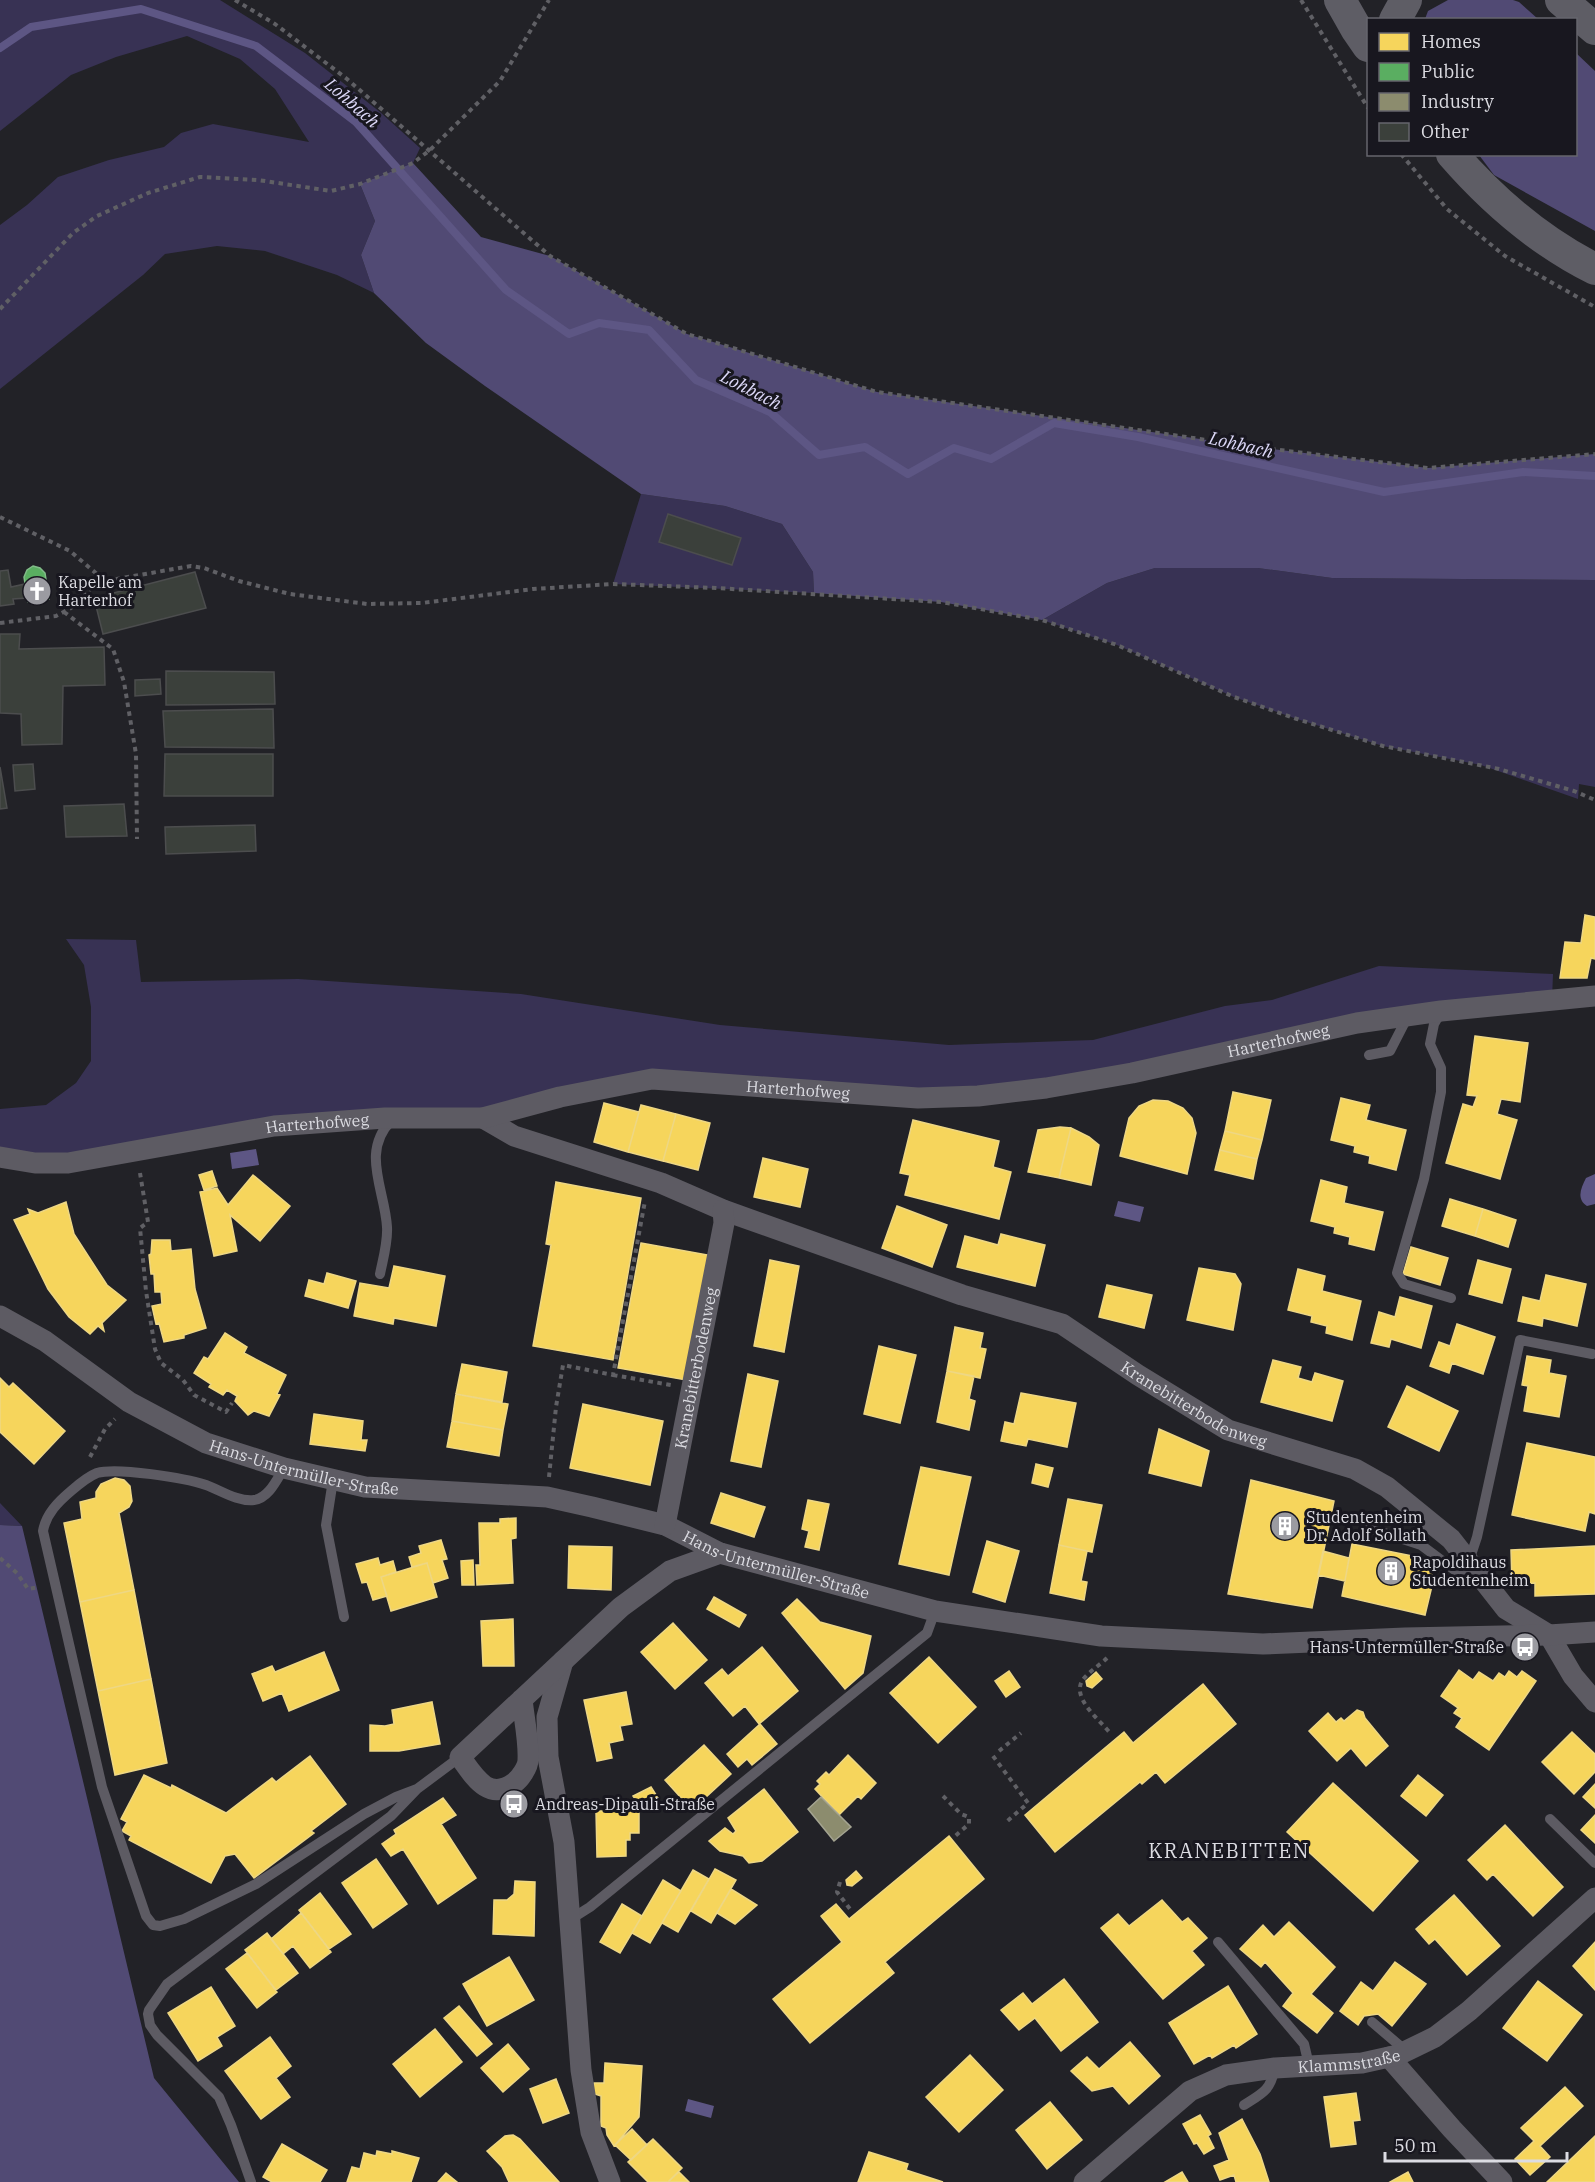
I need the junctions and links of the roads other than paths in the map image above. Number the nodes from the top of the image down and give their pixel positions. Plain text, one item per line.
1 (1340, 0) edge
2 (1406, 0) edge
3 (1561, 0) edge
4 (1396, 18) edge
5 (1595, 29) edge
6 (1367, 45) edge
7 (1454, 156) edge
8 (1595, 269) edge
9 (1595, 996) edge
10 (1441, 1011) junction
11 (1408, 1016) junction
12 (1369, 1055) dead end
13 (395, 1118) junction
14 (483, 1118) junction
15 (0, 1157) edge
16 (723, 1210) junction
17 (380, 1274) dead end
18 (1451, 1298) dead end
19 (0, 1316) edge
20 (1592, 1354) dead end
21 (284, 1468) junction
22 (333, 1480) junction
23 (665, 1525) junction
24 (1365, 1527) dead end
25 (720, 1552) junction
26 (1469, 1561) junction
27 (1485, 1580) junction
28 (935, 1611) junction
29 (344, 1617) dead end
30 (1595, 1632) edge
31 (1549, 1635) junction
32 (563, 1661) junction
33 (522, 1699) junction
34 (1595, 1702) edge
35 (460, 1757) junction
36 (417, 1789) junction
37 (1550, 1819) dead end
38 (1595, 1863) edge
39 (1595, 1898) edge
40 (571, 1919) junction
41 (1218, 1942) dead end
42 (1372, 2022) dead end
43 (1398, 2054) junction
44 (1309, 2065) junction
45 (1275, 2068) junction
46 (1244, 2105) dead end
47 (251, 2182) edge
48 (610, 2182) edge
49 (1084, 2182) edge
50 (1502, 2182) edge

1 - 6 main road
2 - 4 main road
3 - 5 main road
7 - 8 main road
9 - 10 street, Harterhofweg
10 - 11 street, Harterhofweg
10 - 18 lane
11 - 12 lane
11 - 14 street, Harterhofweg
13 - 14 street, Harterhofweg
13 - 15 street, Harterhofweg
13 - 17 lane
14 - 16 street, Kranebitterbodenweg
16 - 23 street, Kranebitterbodenweg
16 - 26 street, Kranebitterbodenweg
19 - 21 street, Hans-Untermüller-Straße
20 - 26 lane
21 - 22 street, Hans-Untermüller-Straße
21 - 36 lane
22 - 23 street, Hans-Untermüller-Straße
22 - 29 lane
23 - 25 street, Hans-Untermüller-Straße
24 - 27 lane
25 - 28 street, Hans-Untermüller-Straße
25 - 32 street
26 - 27 street, Kranebitterbodenweg
27 - 31 street, Kranebitterbodenweg
28 - 31 street, Hans-Untermüller-Straße
28 - 40 lane
30 - 31 street, Hans-Untermüller-Straße
31 - 34 street, Kranebitterbodenweg
32 - 33 street
32 - 40 street
33 - 35 street
33 - 35 street
35 - 36 lane
36 - 47 lane
37 - 38 lane
39 - 43 street, Klammstraße
40 - 48 street
41 - 44 lane
42 - 43 lane
43 - 44 street, Klammstraße
43 - 50 street
44 - 45 street, Klammstraße
45 - 46 lane
45 - 49 street, Klammstraße

